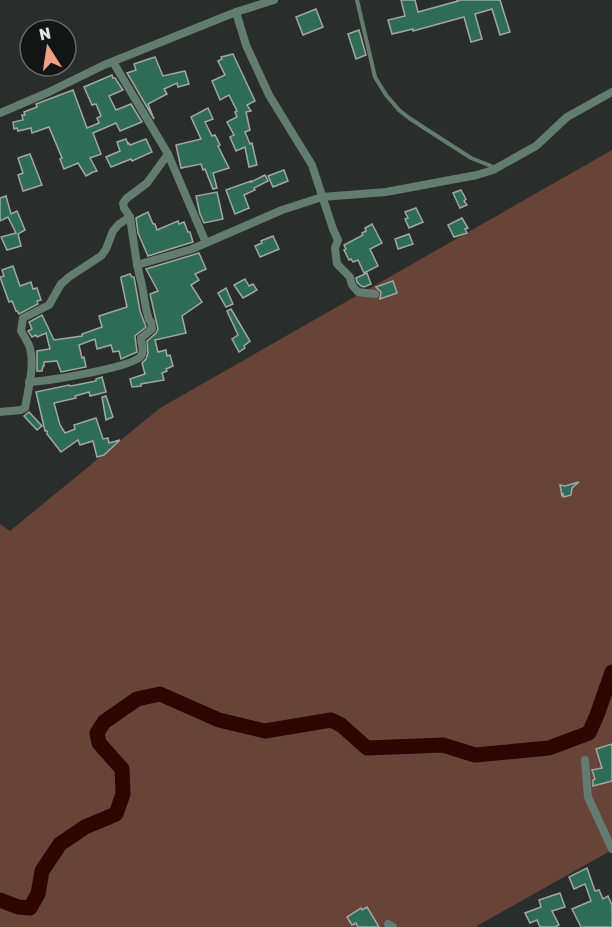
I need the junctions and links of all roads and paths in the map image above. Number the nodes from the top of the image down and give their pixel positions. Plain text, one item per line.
1 (274, 0) edge
2 (357, 0) edge
3 (236, 12) junction
4 (113, 62) junction
5 (612, 92) edge
6 (0, 113) edge
7 (168, 154) junction
8 (496, 168) junction
9 (322, 197) junction
10 (130, 216) junction
11 (206, 243) junction
12 (137, 265) junction
13 (375, 294) dead end
14 (29, 382) junction
15 (0, 412) edge
16 (585, 760) dead end
17 (612, 849) edge

1 - 3 street
2 - 8 lane
3 - 4 street
3 - 9 street
4 - 6 street
4 - 7 street
5 - 8 street
7 - 10 street
7 - 11 street
8 - 9 street
9 - 11 street
9 - 13 street
10 - 12 street
10 - 14 street
11 - 12 street
12 - 14 street
14 - 15 street
16 - 17 street

